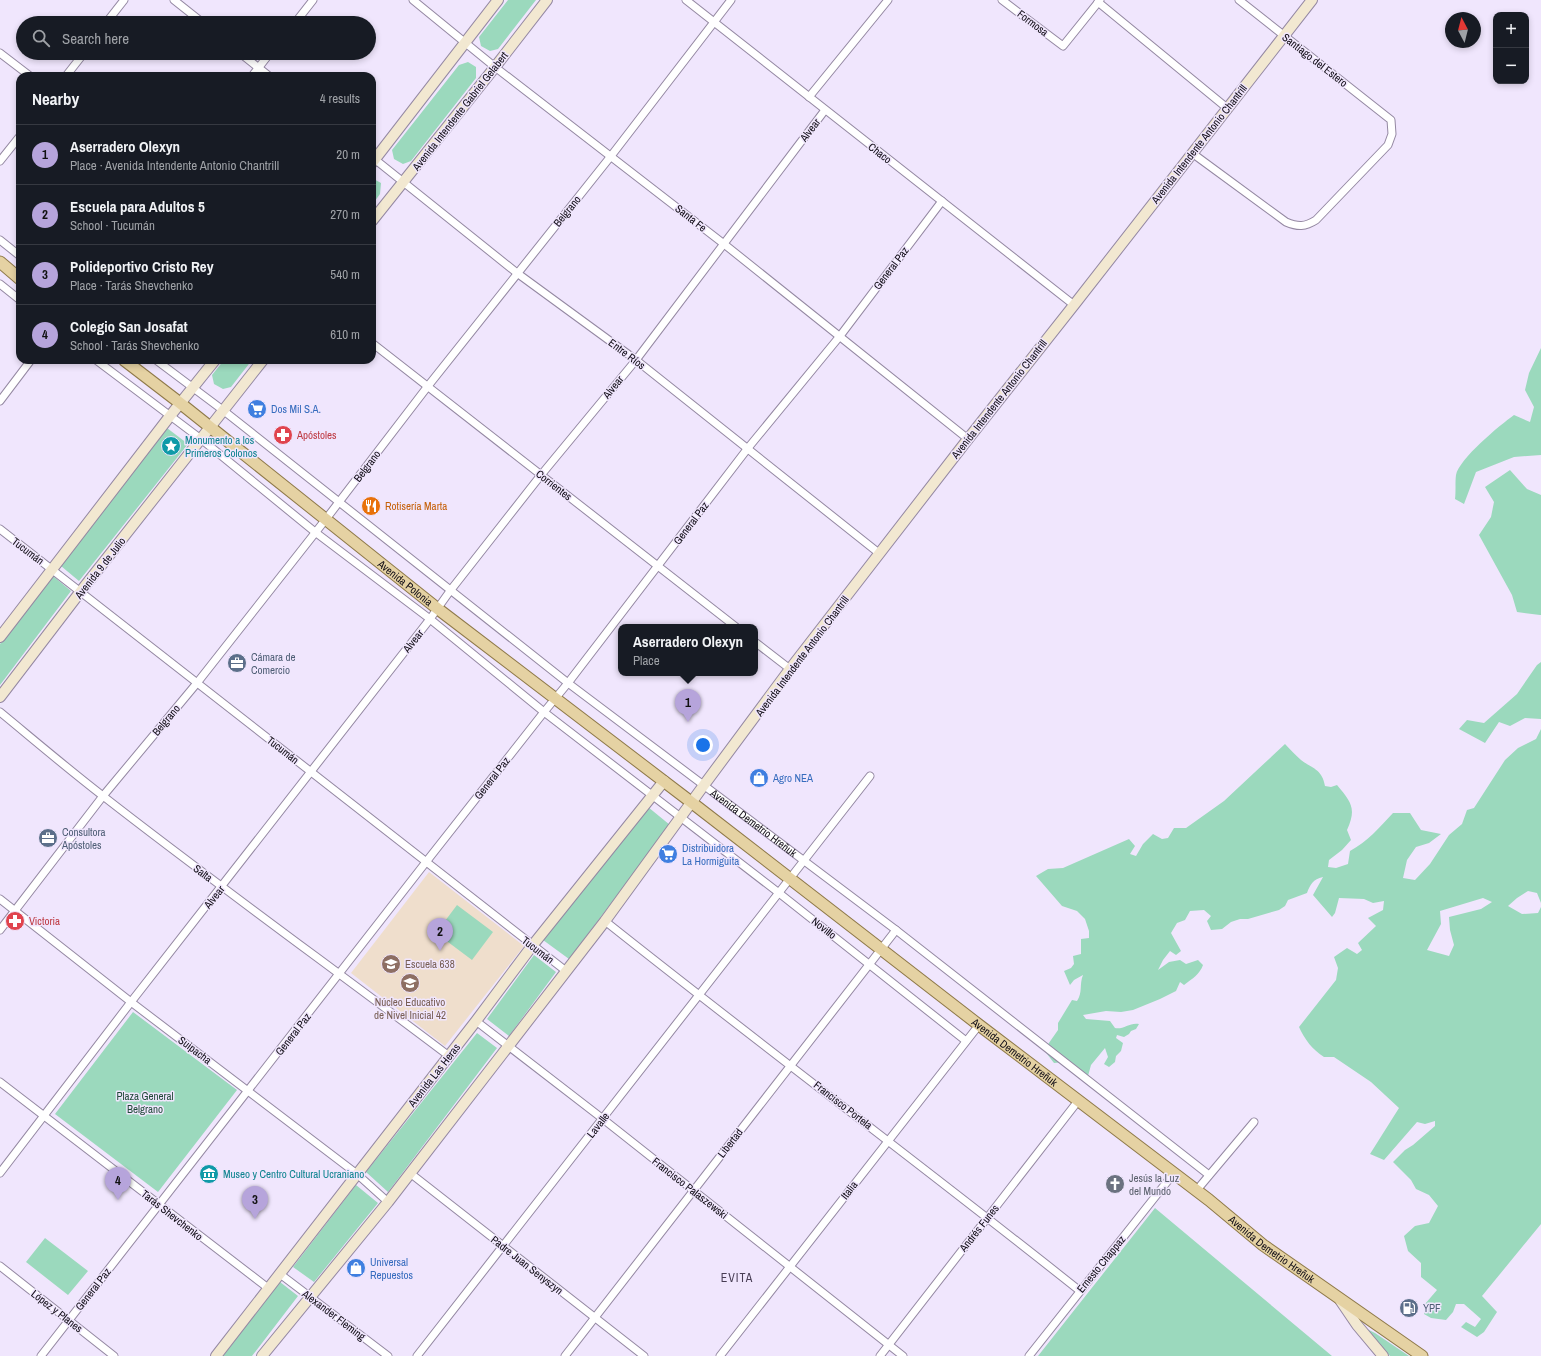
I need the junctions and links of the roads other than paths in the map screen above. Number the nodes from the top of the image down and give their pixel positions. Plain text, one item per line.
1 (124, 0) edge
2 (174, 0) edge
3 (313, 0) edge
4 (413, 0) edge
5 (498, 0) edge
6 (547, 0) edge
7 (686, 0) edge
8 (731, 0) edge
9 (888, 0) edge
10 (1239, 0) edge
11 (1312, 0) edge
12 (1007, 1) edge
13 (1099, 1) edge
14 (111, 16) edge
15 (194, 16) edge
16 (300, 16) edge
17 (713, 22) junction
18 (1284, 35) junction
19 (464, 42) junction
20 (0, 53) edge
21 (79, 60) edge
22 (249, 60) edge
23 (265, 60) edge
24 (496, 67) junction
25 (259, 68) junction
26 (25, 72) edge
27 (69, 72) edge
28 (256, 72) edge
29 (264, 72) edge
30 (809, 97) junction
31 (1227, 108) junction
32 (825, 110) junction
33 (16, 141) edge
34 (1192, 153) junction
35 (376, 156) edge
36 (611, 156) junction
37 (0, 161) edge
38 (376, 162) edge
39 (404, 183) junction
40 (942, 201) junction
41 (376, 216) edge
42 (0, 240) edge
43 (724, 244) junction
44 (16, 253) edge
45 (0, 262) edge
46 (517, 273) junction
47 (16, 276) edge
48 (0, 284) edge
49 (16, 297) edge
50 (1074, 305) junction
51 (840, 336) junction
52 (376, 346) edge
53 (636, 360) junction
54 (28, 364) edge
55 (101, 364) edge
56 (129, 364) edge
57 (161, 364) edge
58 (212, 364) edge
59 (260, 364) edge
60 (428, 386) junction
61 (194, 388) junction
62 (0, 401) edge
63 (180, 403) junction
64 (224, 411) junction
65 (170, 416) junction
66 (210, 428) junction
67 (201, 439) junction
68 (968, 439) junction
69 (748, 448) junction
70 (541, 475) junction
71 (339, 502) junction
72 (326, 519) junction
73 (0, 529) edge
74 (315, 532) junction
75 (880, 554) junction
76 (658, 566) junction
77 (52, 569) junction
78 (81, 591) junction
79 (450, 591) junction
80 (438, 609) junction
81 (430, 619) junction
82 (732, 624) edge
83 (0, 637) edge
84 (758, 644) edge
85 (790, 669) junction
86 (197, 683) junction
87 (568, 683) junction
88 (0, 697) edge
89 (556, 698) junction
90 (0, 712) edge
91 (544, 712) junction
92 (311, 771) junction
93 (870, 776) dead end
94 (664, 781) junction
95 (704, 784) junction
96 (652, 795) junction
97 (103, 796) junction
98 (691, 802) junction
99 (680, 817) junction
100 (426, 862) junction
101 (804, 862) junction
102 (791, 879) junction
103 (222, 887) junction
104 (779, 893) junction
105 (0, 899) edge
106 (14, 910) junction
107 (605, 921) junction
108 (0, 930) edge
109 (896, 930) junction
110 (532, 946) junction
111 (882, 948) junction
112 (869, 964) junction
113 (566, 971) junction
114 (340, 974) junction
115 (699, 996) junction
116 (131, 1002) junction
117 (476, 1021) junction
118 (979, 1025) junction
119 (966, 1040) junction
120 (508, 1046) junction
121 (449, 1056) junction
122 (791, 1065) junction
123 (0, 1082) edge
124 (249, 1090) junction
125 (1078, 1101) junction
126 (44, 1114) junction
127 (603, 1119) junction
128 (1254, 1122) dead end
129 (888, 1140) junction
130 (0, 1173) edge
131 (410, 1173) junction
132 (1174, 1173) junction
133 (357, 1174) junction
134 (1209, 1175) junction
135 (693, 1191) junction
136 (1196, 1191) junction
137 (388, 1202) junction
138 (159, 1205) junction
139 (987, 1217) junction
140 (503, 1246) junction
141 (0, 1266) edge
142 (790, 1266) junction
143 (280, 1274) junction
144 (268, 1288) junction
145 (1080, 1291) junction
146 (310, 1297) junction
147 (1340, 1300) junction
148 (595, 1318) junction
149 (69, 1320) junction
150 (889, 1345) junction
151 (41, 1356) edge
152 (114, 1356) edge
153 (216, 1356) edge
154 (262, 1356) edge
155 (388, 1356) edge
156 (416, 1356) edge
157 (565, 1356) edge
158 (644, 1356) edge
159 (720, 1356) edge
160 (880, 1356) edge
161 (903, 1356) edge
162 (1029, 1356) edge
163 (1383, 1356) edge
164 (1422, 1356) edge

1 - 14 street
2 - 15 street
3 - 16 street
4 - 19 street, Santa Fe
5 - 19 main road
6 - 24 main road, Avenida Intendente Gabriel Gelabert
7 - 17 street, Chaco
8 - 17 street, Belgrano
9 - 30 street
10 - 18 street, Santiago del Estero
11 - 18 main road, Avenida Intendente Antonio Chantrill
12 - 13 street, Formosa
13 - 31 street
17 - 30 street, Chaco
17 - 36 street, Belgrano
18 - 31 main road, Avenida Intendente Antonio Chantrill
18 - 34 street, Santiago del Estero
19 - 24 street, Santa Fe
19 - 35 main road
20 - 26 street
21 - 27 street
22 - 25 street
23 - 25 street
24 - 36 street, Santa Fe
24 - 39 main road, Avenida Intendente Gabriel Gelabert
25 - 28 street
25 - 29 street
30 - 32 street, Chaco
31 - 34 main road, Avenida Intendente Antonio Chantrill
32 - 40 street, Chaco
32 - 43 street, Alvear
33 - 37 street
34 - 50 main road, Avenida Intendente Antonio Chantrill
36 - 43 street, Santa Fe
36 - 46 street, Belgrano
38 - 39 street, Entre Ríos
39 - 41 main road, Avenida Intendente Gabriel Gelabert
39 - 46 street, Entre Ríos
40 - 50 street, Chaco
40 - 51 street, General Paz
42 - 44 street
43 - 51 street, Santa Fe
43 - 53 street, Alvear
45 - 47 main road
46 - 53 street, Entre Ríos
46 - 60 street, Belgrano
48 - 49 street
50 - 68 main road, Avenida Intendente Antonio Chantrill
51 - 68 street, Santa Fe
51 - 69 street, General Paz
52 - 60 street, Corrientes
53 - 69 street, Entre Ríos
53 - 70 street, Alvear
54 - 62 street
55 - 65 street, Avenida Polonia
56 - 63 main road, Avenida Polonia
57 - 61 street, Avenida Demetrio Hreñuk
58 - 61 main road
59 - 64 main road
60 - 70 street, Corrientes
60 - 71 street, Belgrano
61 - 63 main road
61 - 64 street, Avenida Demetrio Hreñuk
63 - 65 main road
63 - 66 main road, Avenida Polonia
64 - 66 main road
64 - 71 street, Avenida Demetrio Hreñuk
65 - 67 street, Avenida Polonia
65 - 77 main road
66 - 67 main road
66 - 72 main road, Avenida Polonia
67 - 74 street, Avenida Polonia
67 - 78 main road, Avenida 9 de Julio
68 - 75 main road, Avenida Intendente Antonio Chantrill
69 - 75 street, Entre Ríos
69 - 76 street, General Paz
70 - 76 street, Corrientes
70 - 79 street, Alvear
71 - 72 street, Belgrano
71 - 79 street, Avenida Demetrio Hreñuk
72 - 74 street, Belgrano
72 - 80 main road, Avenida Polonia
73 - 77 street, Tucumán
74 - 81 street, Avenida Polonia
74 - 86 street, Belgrano
75 - 85 main road, Avenida Intendente Antonio Chantrill
76 - 82 street, Corrientes
76 - 87 street, General Paz
77 - 78 street, Tucumán
77 - 83 main road
78 - 86 street, Tucumán
78 - 88 main road, Avenida 9 de Julio
79 - 80 street, Alvear
79 - 87 street, Avenida Demetrio Hreñuk
80 - 81 street, Alvear
80 - 89 main road, Avenida Polonia
81 - 91 street, Avenida Polonia
81 - 92 street, Alvear
84 - 85 street
85 - 95 main road, Avenida Intendente Antonio Chantrill
86 - 92 street, Tucumán
86 - 97 street, Belgrano
87 - 89 street, General Paz
87 - 95 street, Avenida Demetrio Hreñuk
89 - 91 street, General Paz
89 - 94 main road, Avenida Polonia
90 - 97 street, Salta
91 - 96 street, Avenida Polonia
91 - 100 street, General Paz
92 - 100 street, Tucumán
92 - 103 street, Alvear
93 - 101 street, Lavalle
94 - 96 main road, Avenida Las Heras
94 - 98 main road, Avenida Polonia
95 - 98 main road, Avenida Intendente Antonio Chantrill
95 - 101 street, Avenida Demetrio Hreñuk
96 - 99 street, Avenida Polonia
96 - 110 main road, Avenida Las Heras
97 - 103 street, Salta
97 - 106 street, Belgrano
98 - 99 main road, Avenida Intendente Antonio Chantrill
98 - 102 main road, Avenida Demetrio Hreñuk
99 - 104 street, Novillo
99 - 107 main road
100 - 110 street, Tucumán
100 - 114 street, General Paz
101 - 102 street, Lavalle
101 - 109 street, Avenida Demetrio Hreñuk
102 - 104 street, Lavalle
102 - 111 main road, Avenida Demetrio Hreñuk
103 - 114 street, Salta
103 - 116 street, Alvear
104 - 112 street, Novillo
104 - 115 street, Lavalle
105 - 106 street, Suipacha
106 - 108 street, Belgrano
106 - 116 street, Suipacha
107 - 113 main road
107 - 115 street, Francisco Portela
109 - 111 street, Libertad
109 - 134 street, Avenida Demetrio Hreñuk
110 - 113 street, Tucumán
110 - 117 main road, Avenida Las Heras
111 - 112 street, Libertad
111 - 118 main road, Avenida Demetrio Hreñuk
112 - 119 street, Novillo
112 - 122 street, Libertad
113 - 120 main road
114 - 121 street, Salta
114 - 124 street, General Paz
115 - 122 street, Francisco Portela
115 - 127 street, Lavalle
116 - 124 street, Suipacha
116 - 126 street, Alvear
117 - 120 street, Francisco Palaszewski
117 - 121 main road, Avenida Las Heras
118 - 119 street, Italia
118 - 125 main road, Avenida Demetrio Hreñuk
119 - 129 street, Italia
120 - 127 street, Francisco Palaszewski
120 - 131 main road
121 - 133 main road, Avenida Las Heras
122 - 129 street, Francisco Portela
122 - 135 street, Libertad
123 - 126 street, Tarás Shevchenko
124 - 133 street, Suipacha
124 - 138 street, General Paz
125 - 132 main road, Avenida Demetrio Hreñuk
125 - 139 street, Andrés Funes
126 - 130 street, Alvear
126 - 138 street, Tarás Shevchenko
127 - 135 street, Francisco Palaszewski
127 - 140 street, Lavalle
128 - 134 street
129 - 139 street, Francisco Portela
129 - 142 street, Italia
131 - 137 main road
131 - 140 street, Padre Juan Senyszyn
132 - 136 main road, Avenida Demetrio Hreñuk
132 - 145 street, Ernesto Chappaz
133 - 137 street, Suipacha
133 - 143 main road, Avenida Las Heras
134 - 136 street
135 - 142 street, Francisco Palaszewski
135 - 148 street, Libertad
136 - 147 main road, Avenida Demetrio Hreñuk
137 - 146 main road
138 - 144 street, Tarás Shevchenko
138 - 149 street, General Paz
139 - 145 street, Francisco Portela
139 - 150 street, Andrés Funes
140 - 148 street, Padre Juan Senyszyn
140 - 156 street, Lavalle
141 - 149 street, López y Planes
142 - 150 street, Francisco Palaszewski
142 - 159 street, Italia
143 - 144 main road, Avenida Las Heras
143 - 146 street, Alexander Fleming
144 - 153 main road, Avenida Las Heras
145 - 162 street, Ernesto Chappaz
146 - 154 main road
146 - 155 street, Alexander Fleming
147 - 163 main road
147 - 164 main road, Avenida Demetrio Hreñuk
148 - 157 street, Libertad
148 - 158 street, Padre Juan Senyszyn
149 - 151 street, General Paz
149 - 152 street, López y Planes
150 - 160 street, Andrés Funes
150 - 161 street, Francisco Palaszewski

